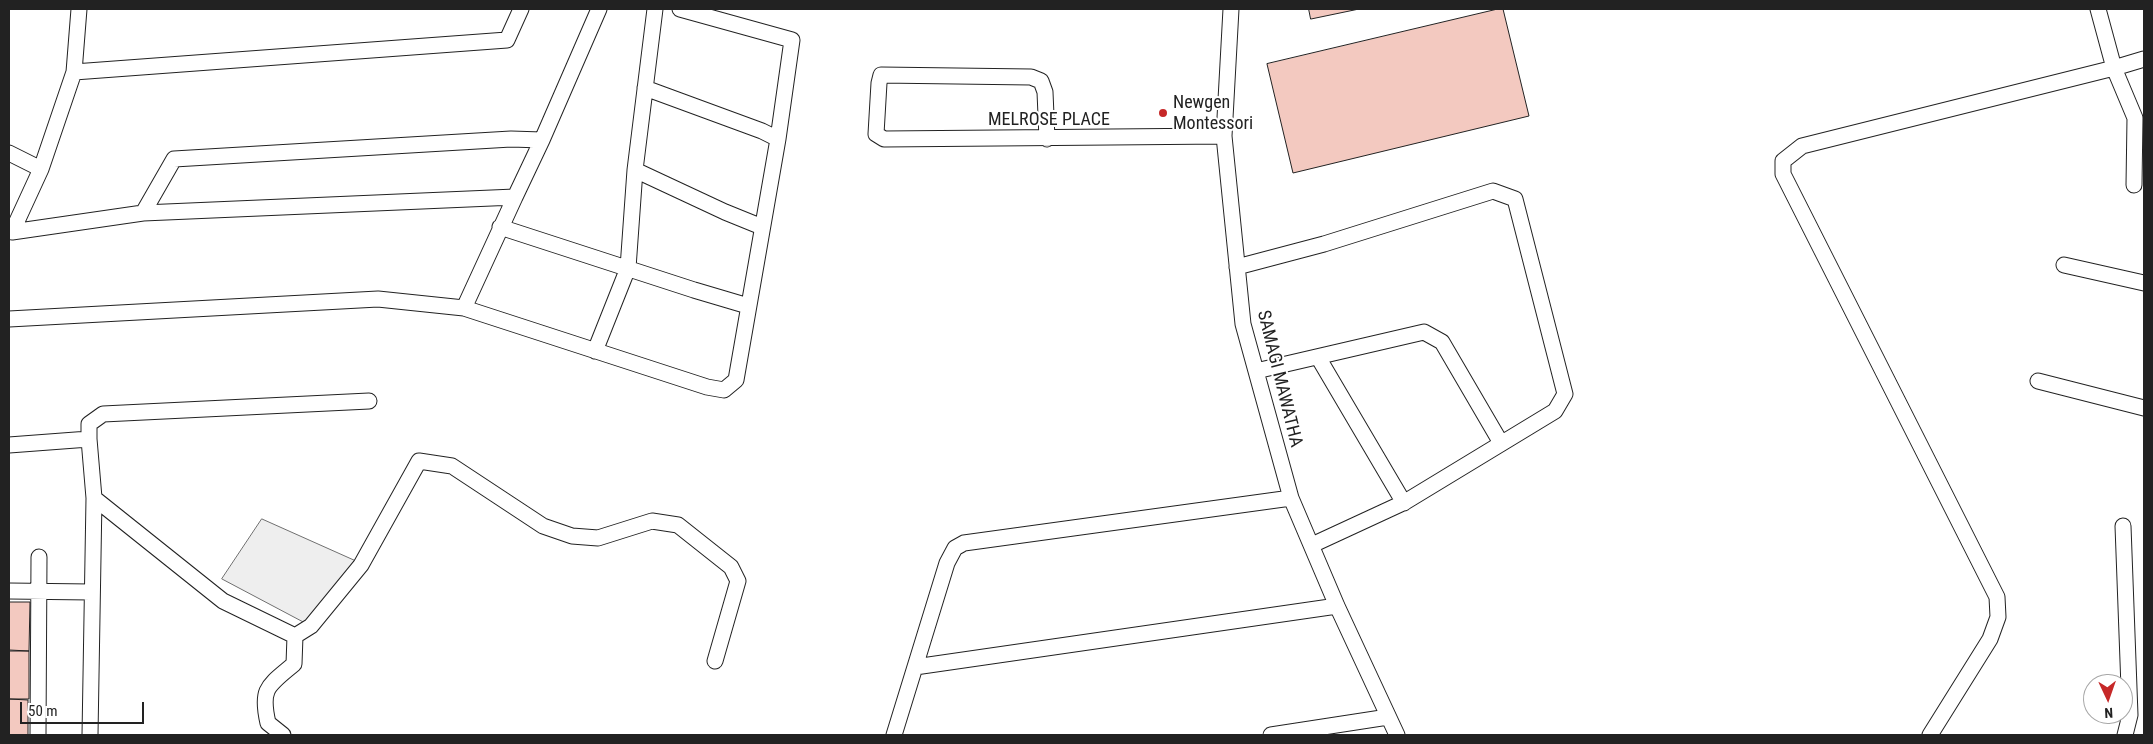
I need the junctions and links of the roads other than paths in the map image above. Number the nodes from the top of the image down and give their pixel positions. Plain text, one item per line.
1 (79, 9) edge
2 (521, 9) edge
3 (599, 9) edge
4 (655, 9) edge
5 (680, 9) edge
6 (1230, 9) edge
7 (2098, 9) edge
8 (2144, 59) edge
9 (2114, 68) junction
10 (74, 72) junction
11 (645, 88) junction
12 (2140, 117) edge
13 (1224, 136) junction
14 (778, 139) junction
15 (1047, 139) junction
16 (542, 140) junction
17 (9, 153) edge
18 (41, 169) junction
19 (635, 170) junction
20 (2134, 185) dead end
21 (514, 197) junction
22 (143, 214) junction
23 (500, 227) junction
24 (762, 227) junction
25 (10, 235) edge
26 (2064, 265) dead end
27 (1237, 267) junction
28 (628, 268) junction
29 (2144, 283) edge
30 (748, 306) junction
31 (464, 308) junction
32 (9, 319) edge
33 (595, 351) junction
34 (1318, 357) junction
35 (1256, 371) junction
36 (2038, 381) dead end
37 (369, 401) dead end
38 (2144, 408) edge
39 (89, 439) junction
40 (1501, 443) junction
41 (9, 445) edge
42 (94, 498) junction
43 (1291, 498) junction
44 (1404, 503) junction
45 (2123, 526) dead end
46 (1312, 545) junction
47 (39, 557) dead end
48 (9, 591) edge
49 (39, 592) junction
50 (91, 592) junction
51 (1337, 606) junction
52 (295, 636) junction
53 (715, 661) dead end
54 (915, 667) junction
55 (1388, 717) junction
56 (38, 735) edge
57 (90, 735) edge
58 (284, 735) edge
59 (894, 735) edge
60 (1270, 735) edge
61 (1397, 735) edge
62 (1930, 735) edge
63 (2125, 735) edge

1 - 10 street
2 - 10 street
3 - 16 street
4 - 11 street
5 - 14 street
6 - 13 street, SAMAGI MAWATHA
7 - 9 street
8 - 9 street
9 - 12 street
9 - 62 street
10 - 18 street
11 - 14 street
11 - 19 street
12 - 20 street
13 - 15 street, MELROSE PLACE
13 - 27 street, SAMAGI MAWATHA
14 - 24 street
15 - 15 street, MELROSE PLACE
16 - 21 street
16 - 22 street
17 - 18 street
18 - 25 street
19 - 24 street
19 - 28 street
21 - 22 street
21 - 23 street
22 - 25 street
23 - 28 street
23 - 31 street
24 - 30 street
26 - 29 street
27 - 35 street, SAMAGI MAWATHA
27 - 40 street
28 - 30 street
28 - 33 street
30 - 33 street
31 - 32 street
31 - 33 street
34 - 35 street
34 - 40 street
34 - 44 street
35 - 43 street, SAMAGI MAWATHA
36 - 38 street
37 - 39 street
39 - 41 street
39 - 42 street
40 - 44 street
42 - 50 street
42 - 52 street
43 - 46 street, SAMAGI MAWATHA
43 - 54 street
44 - 46 street
45 - 63 street
46 - 51 street, SAMAGI MAWATHA
47 - 49 street
48 - 49 street
49 - 50 street
49 - 56 street
50 - 57 street
51 - 54 street
51 - 55 street, SAMAGI MAWATHA
52 - 53 street
52 - 58 street
54 - 59 street
55 - 60 street
55 - 61 street, SAMAGI MAWATHA

